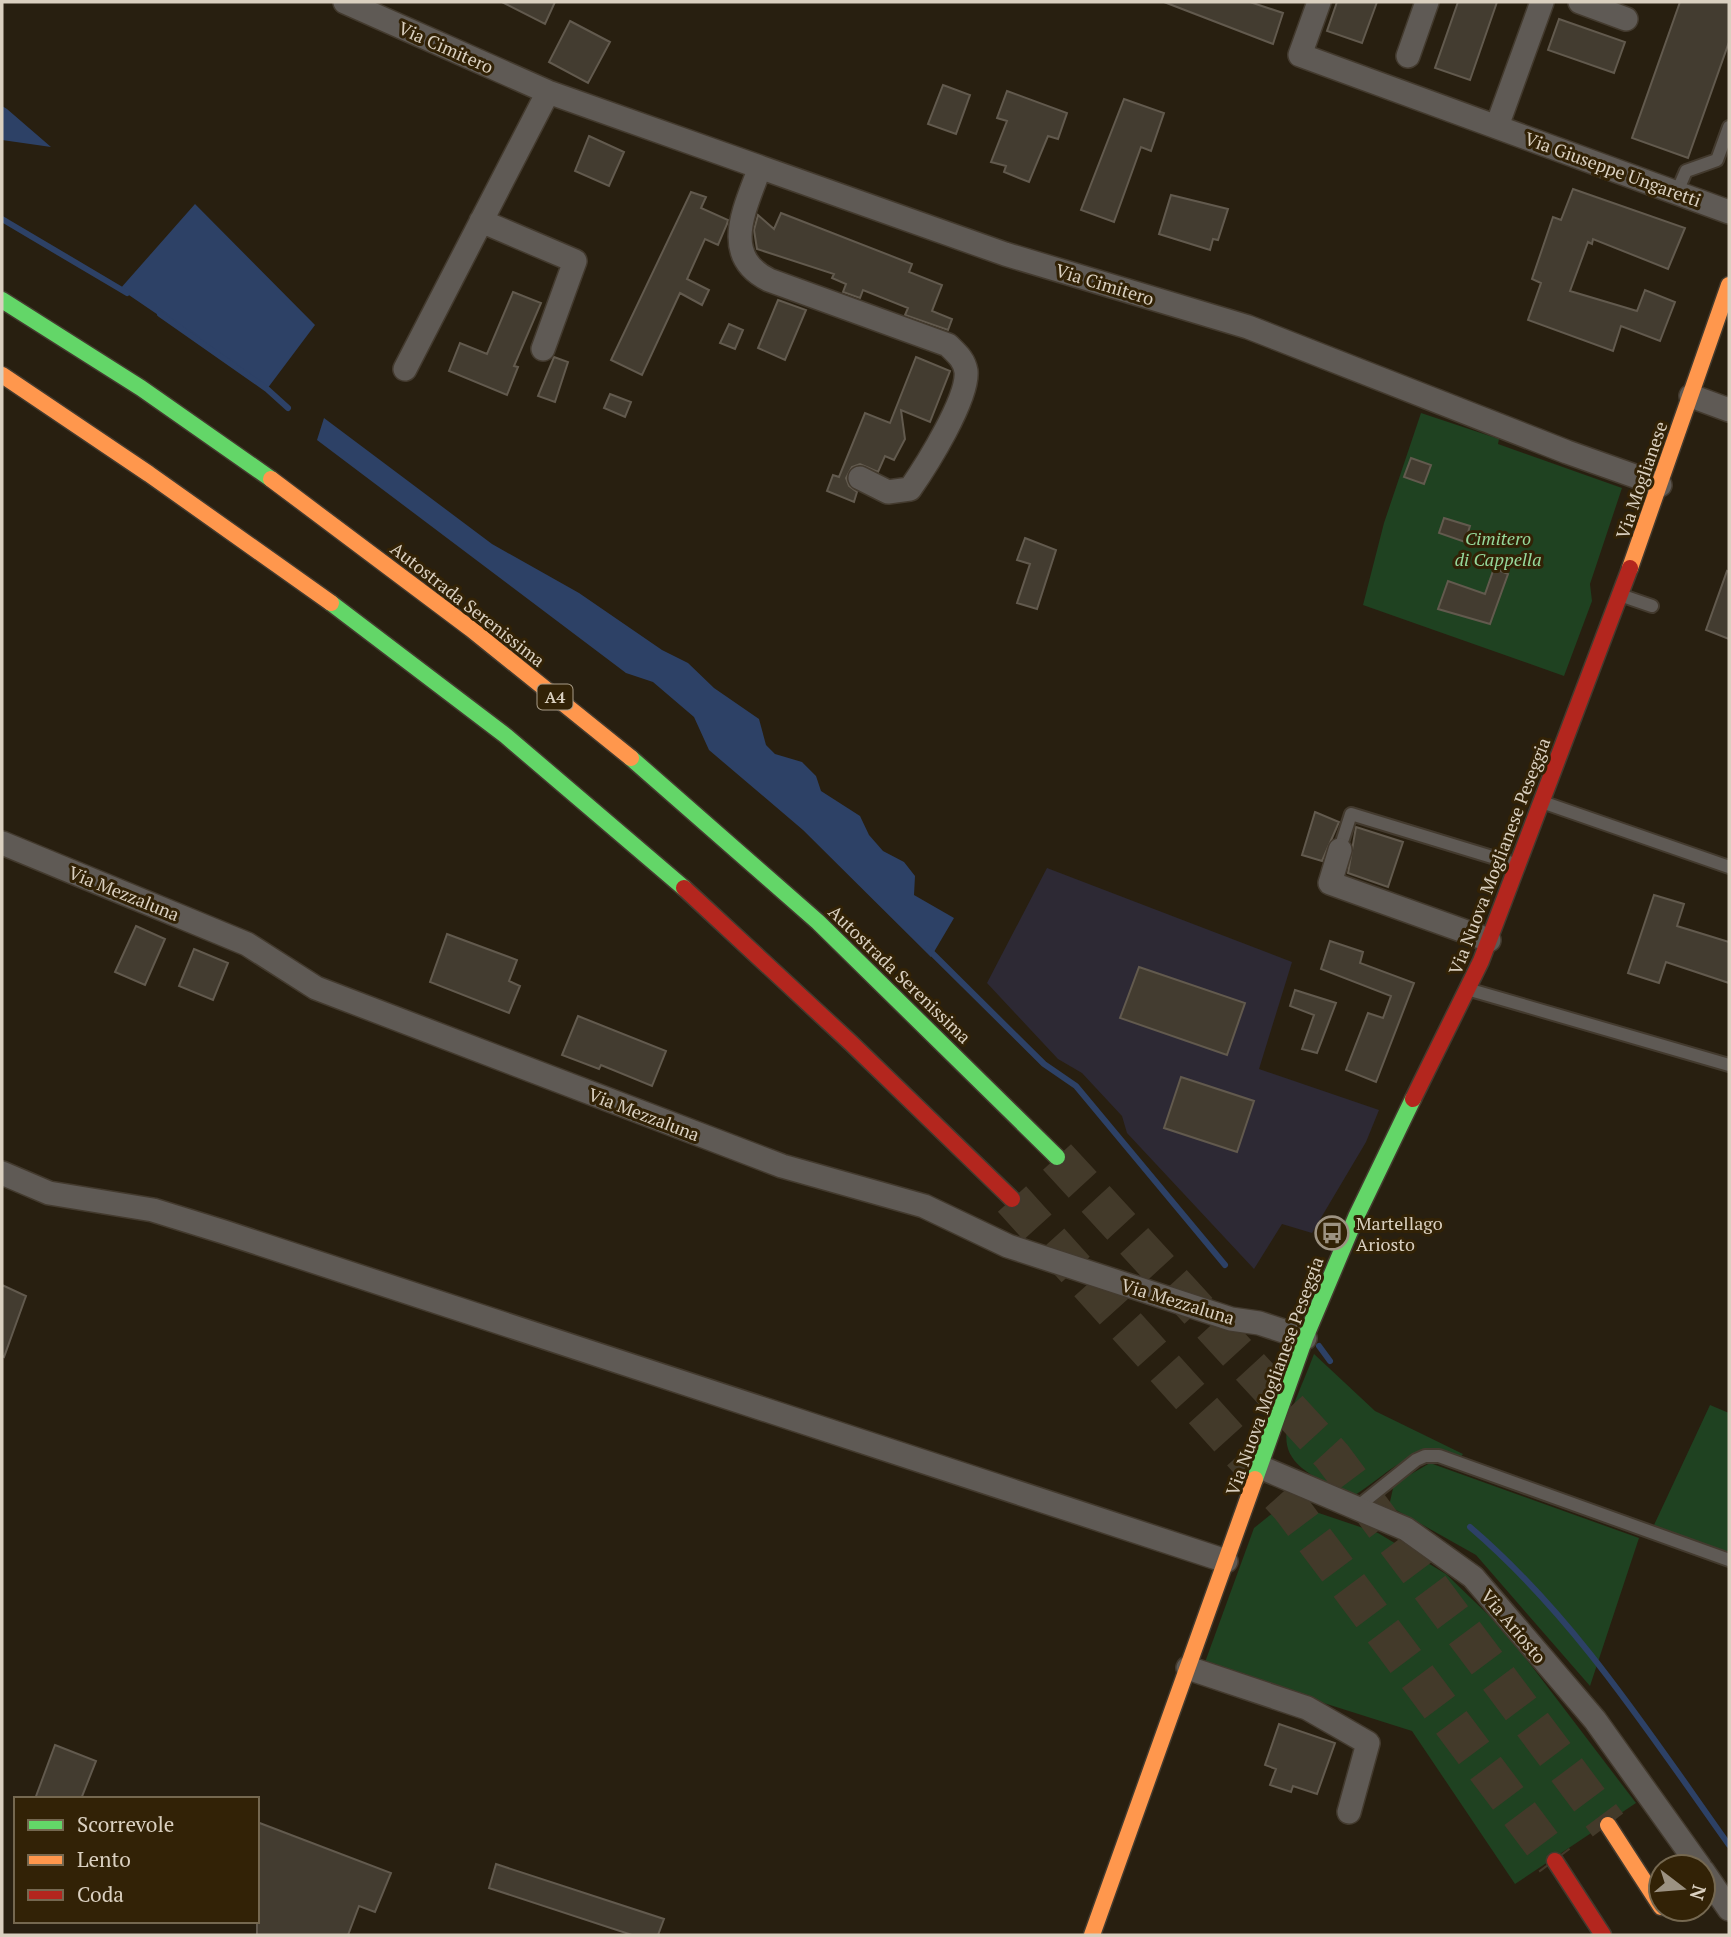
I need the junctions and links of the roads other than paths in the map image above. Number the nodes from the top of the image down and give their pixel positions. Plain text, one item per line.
1 (345, 2) edge
2 (1319, 2) edge
3 (1427, 2) edge
4 (1542, 2) edge
5 (1580, 2) edge
6 (1626, 19) dead end
7 (1408, 56) dead end
8 (548, 92) junction
9 (1497, 126) junction
10 (1729, 127) edge
11 (760, 167) junction
12 (1677, 192) junction
13 (1729, 212) edge
14 (481, 221) junction
15 (1729, 285) edge
16 (2, 300) edge
17 (543, 349) dead end
18 (405, 369) dead end
19 (2, 375) edge
20 (1691, 396) junction
21 (1729, 410) edge
22 (860, 478) dead end
23 (1660, 485) junction
24 (1620, 595) junction
25 (1652, 607) dead end
26 (1585, 686) joint
27 (1542, 802) junction
28 (2, 843) edge
29 (1341, 844) joint
30 (1519, 865) junction
31 (1729, 867) edge
32 (1489, 940) junction
33 (1467, 989) junction
34 (1729, 1065) edge
35 (1057, 1157) tunnel mouth
36 (2, 1173) edge
37 (1012, 1199) tunnel mouth
38 (1305, 1338) junction
39 (1260, 1467) junction
40 (1356, 1508) junction
41 (1729, 1560) edge
42 (1226, 1561) junction
43 (1188, 1668) junction
44 (1349, 1812) dead end
45 (1608, 1825) tunnel mouth
46 (1691, 1853) edge
47 (1555, 1861) tunnel mouth
48 (1647, 1885) edge
49 (1717, 1891) edge
50 (1729, 1909) edge
51 (1092, 1935) edge
52 (1603, 1935) edge

1 - 8 street, Via Cimitero
2 - 9 street, Via Giuseppe Ungaretti
3 - 7 street
4 - 9 street
5 - 6 street
8 - 11 street, Via Cimitero
8 - 14 street
9 - 12 street, Via Giuseppe Ungaretti
10 - 12 lane
11 - 22 street
11 - 23 street, Via Cimitero
12 - 13 street, Via Giuseppe Ungaretti
14 - 17 street
14 - 18 street
15 - 20 main road, Via Moglianese
16 - 35 main road, Autostrada Serenissima / A4
19 - 37 main road
20 - 21 street
20 - 23 main road, Via Moglianese
23 - 24 main road, Via Moglianese
24 - 25 lane
24 - 26 main road, Via Moglianese
26 - 27 main road, Via Nuova Moglianese Peseggia
27 - 30 main road, Via Nuova Moglianese Peseggia
27 - 31 lane
28 - 38 street, Via Mezzaluna
29 - 30 lane
29 - 32 street
30 - 32 main road, Via Nuova Moglianese Peseggia
32 - 33 main road, Via Nuova Moglianese Peseggia
33 - 34 lane
33 - 38 main road, Via Nuova Moglianese Peseggia
36 - 42 street
38 - 39 main road, Via Nuova Moglianese Peseggia
39 - 40 street, Via Ariosto
39 - 42 main road, Via Nuova Moglianese Peseggia
40 - 41 lane
40 - 46 street, Via Ariosto
42 - 43 main road, Via Nuova Moglianese Peseggia
43 - 44 street
43 - 51 main road, Via Nuova Moglianese Peseggia
45 - 48 main road
47 - 52 main road
49 - 50 street, Via Ariosto

